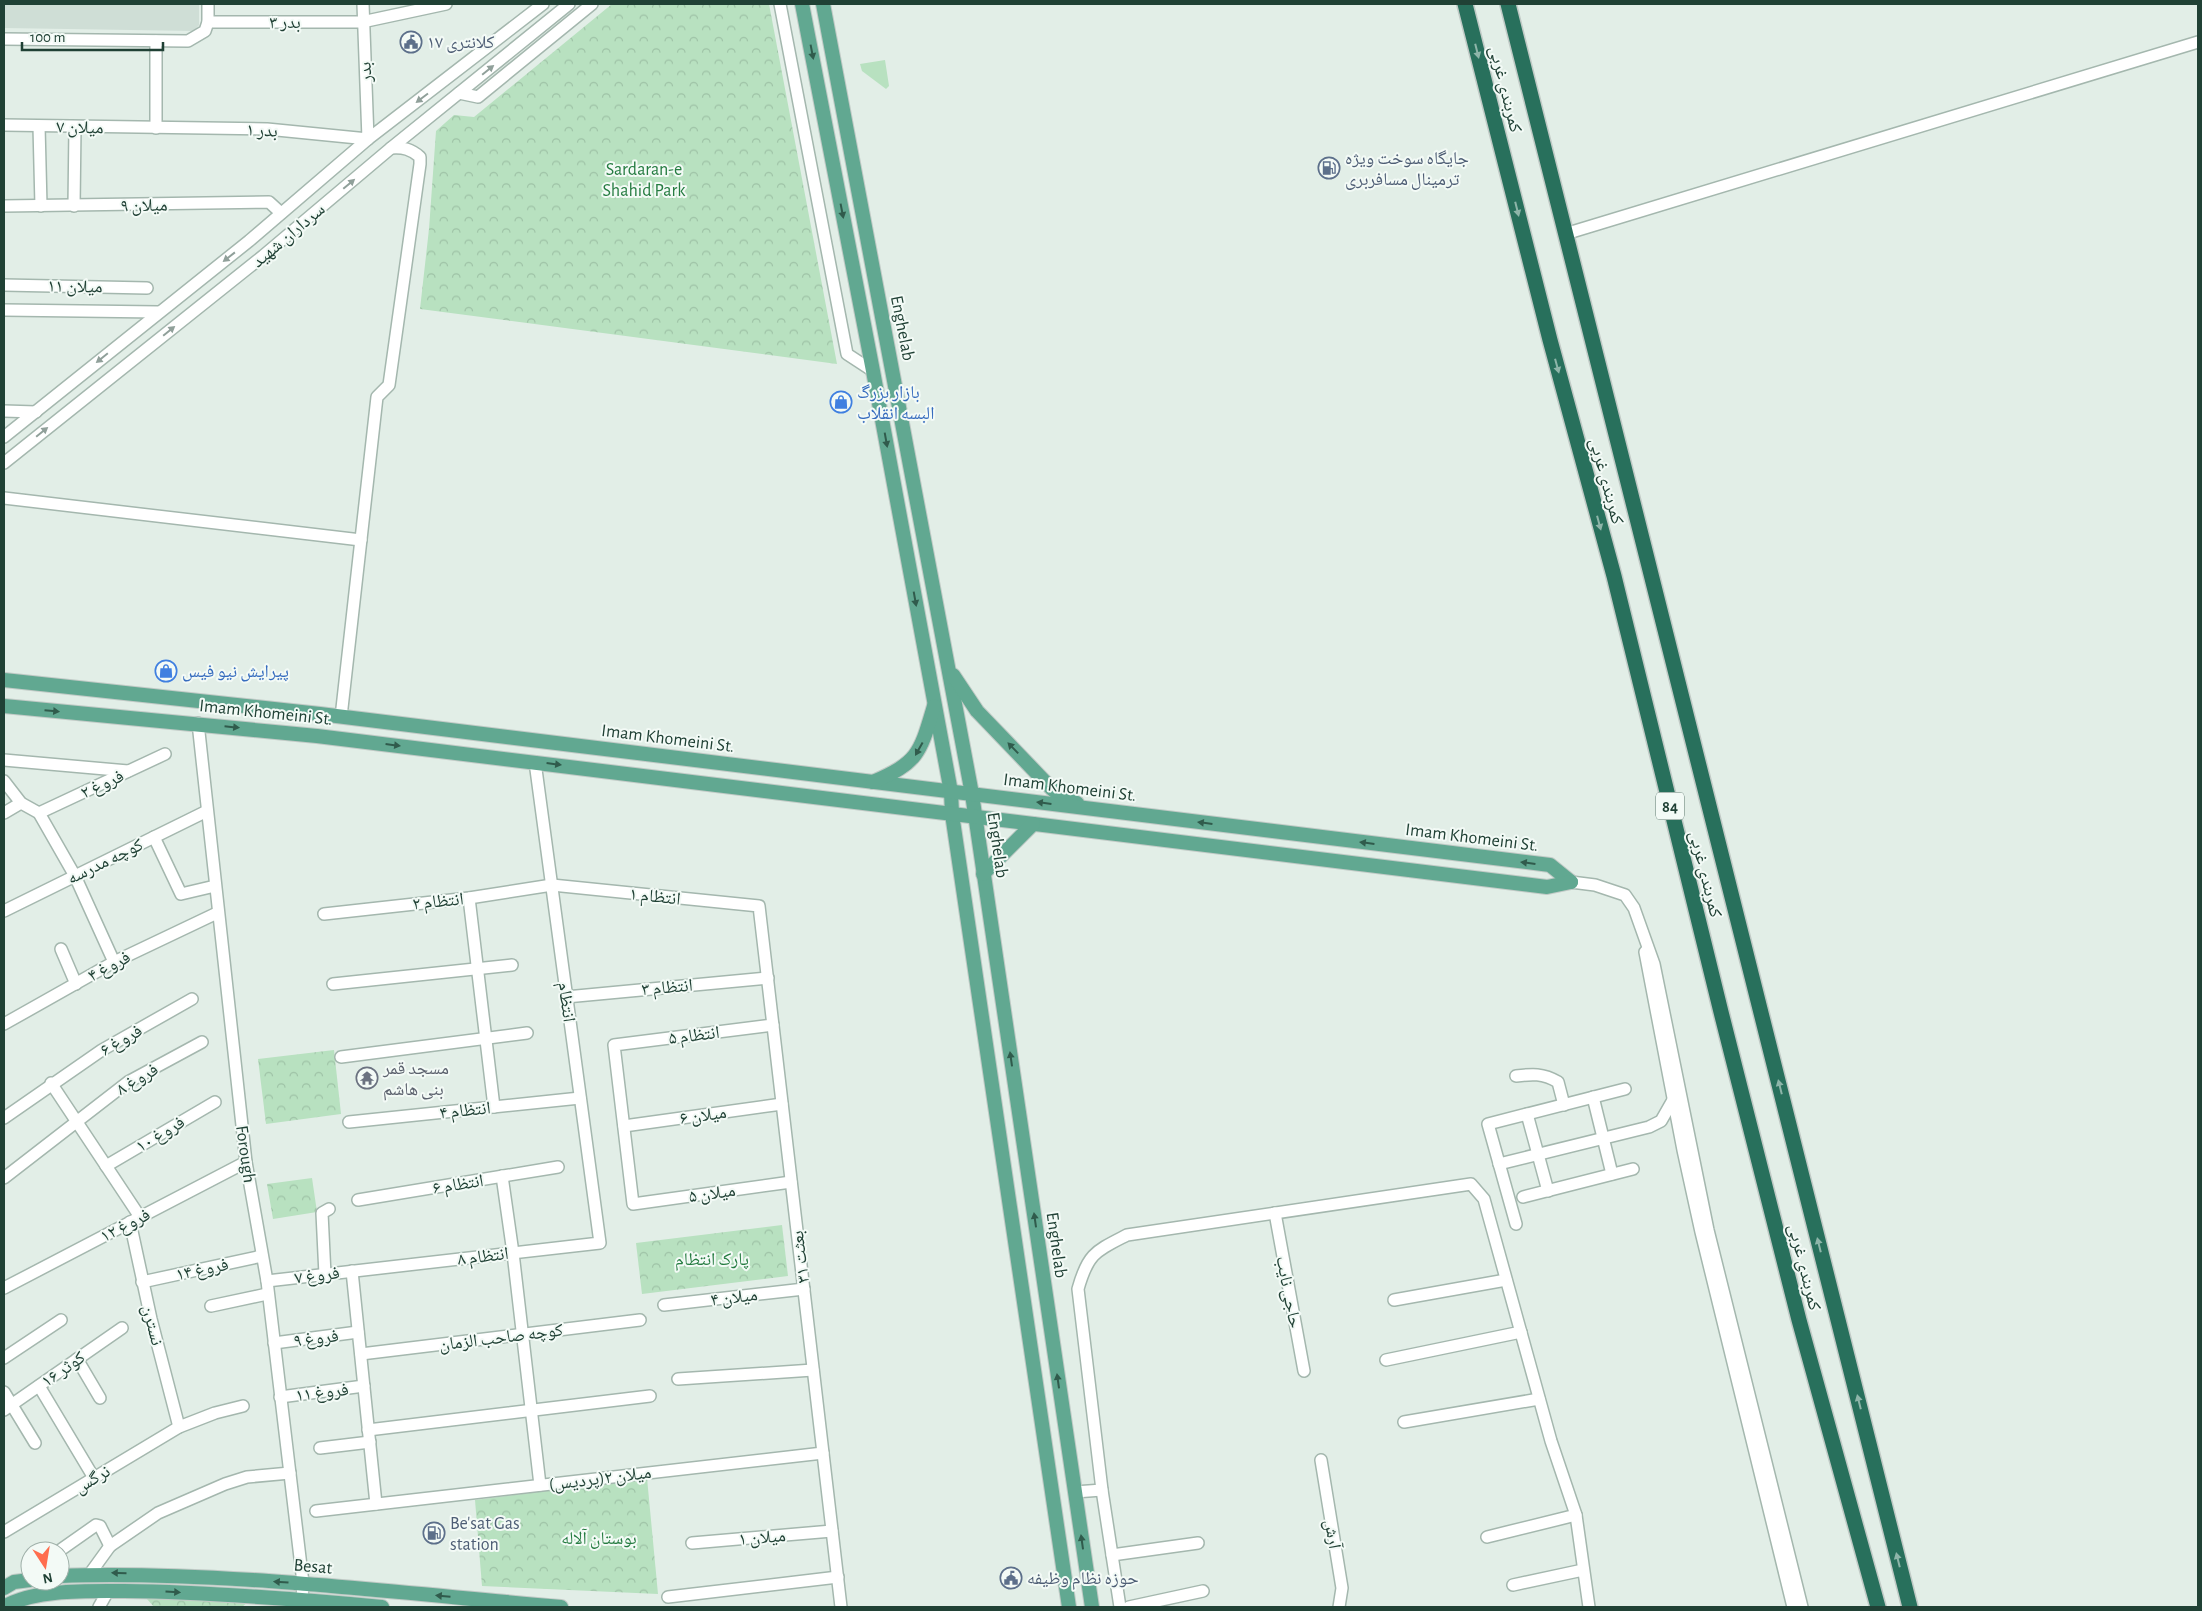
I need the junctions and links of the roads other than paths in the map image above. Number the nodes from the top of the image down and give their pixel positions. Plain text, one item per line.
1 (208, 4) edge
2 (363, 4) edge
3 (446, 4) edge
4 (543, 4) edge
5 (570, 4) edge
6 (592, 4) edge
7 (780, 4) edge
8 (802, 4) edge
9 (823, 4) edge
10 (1465, 4) edge
11 (1508, 4) edge
12 (208, 22) junction
13 (362, 22) junction
14 (4, 39) edge
15 (156, 40) junction
16 (2198, 42) edge
17 (459, 93) junction
18 (4, 125) edge
19 (39, 126) junction
20 (75, 126) junction
21 (156, 128) junction
22 (368, 139) junction
23 (392, 148) junction
24 (4, 206) edge
25 (41, 206) junction
26 (74, 206) junction
27 (281, 213) junction
28 (1566, 234) junction
29 (249, 241) junction
30 (263, 256) junction
31 (4, 285) edge
32 (147, 288) dead end
33 (4, 310) edge
34 (158, 312) junction
35 (873, 371) junction
36 (4, 411) edge
37 (36, 412) junction
38 (4, 437) edge
39 (4, 463) edge
40 (4, 498) edge
41 (361, 540) junction
42 (948, 668) junction
43 (4, 680) edge
44 (935, 703) junction
45 (4, 706) edge
46 (320, 714) junction
47 (341, 717) junction
48 (198, 723) junction
49 (317, 736) junction
50 (165, 754) dead end
51 (4, 760) edge
52 (535, 762) junction
53 (130, 771) junction
54 (4, 780) edge
55 (873, 782) junction
56 (951, 792) junction
57 (972, 794) junction
58 (20, 804) junction
59 (1092, 809) junction
60 (207, 811) junction
61 (4, 813) edge
62 (39, 813) junction
63 (952, 814) junction
64 (975, 817) junction
65 (1033, 824) junction
66 (154, 837) junction
67 (980, 854) junction
68 (958, 855) junction
69 (983, 874) junction
70 (75, 876) junction
71 (1571, 882) junction
72 (552, 885) junction
73 (215, 886) junction
74 (469, 898) junction
75 (759, 906) joint
76 (4, 911) edge
77 (218, 913) junction
78 (324, 914) dead end
79 (1641, 928) junction
80 (62, 949) dead end
81 (114, 962) junction
82 (512, 965) dead end
83 (478, 967) junction
84 (768, 978) junction
85 (76, 984) junction
86 (333, 984) dead end
87 (566, 997) junction
88 (192, 1000) dead end
89 (4, 1024) edge
90 (773, 1025) junction
91 (527, 1033) dead end
92 (486, 1038) junction
93 (202, 1042) dead end
94 (341, 1056) dead end
95 (1516, 1076) dead end
96 (51, 1083) junction
97 (1624, 1089) dead end
98 (1593, 1097) junction
99 (580, 1098) junction
100 (1673, 1100) junction
101 (215, 1102) dead end
102 (782, 1104) junction
103 (1564, 1105) junction
104 (494, 1107) junction
105 (1526, 1114) junction
106 (4, 1118) edge
107 (76, 1121) junction
108 (349, 1122) dead end
109 (624, 1126) junction
110 (1603, 1137) junction
111 (1538, 1154) junction
112 (246, 1162) junction
113 (1499, 1164) junction
114 (106, 1166) junction
115 (558, 1167) dead end
116 (1633, 1169) dead end
117 (1612, 1174) junction
118 (502, 1176) junction
119 (4, 1178) edge
120 (792, 1182) junction
121 (1548, 1191) junction
122 (1523, 1197) dead end
123 (358, 1200) dead end
124 (329, 1208) dead end
125 (1275, 1213) junction
126 (135, 1220) junction
127 (1516, 1224) dead end
128 (600, 1243) joint
129 (513, 1253) junction
130 (262, 1256) junction
131 (367, 1270) joint
132 (352, 1271) junction
133 (325, 1275) junction
134 (1506, 1280) junction
135 (267, 1281) junction
136 (142, 1282) junction
137 (4, 1288) edge
138 (804, 1289) junction
139 (268, 1294) junction
140 (1046, 1294) junction
141 (1022, 1297) junction
142 (1394, 1300) dead end
143 (212, 1306) dead end
144 (664, 1306) dead end
145 (61, 1320) dead end
146 (640, 1320) dead end
147 (122, 1328) dead end
148 (358, 1332) junction
149 (1521, 1332) junction
150 (523, 1334) junction
151 (274, 1343) junction
152 (361, 1354) junction
153 (4, 1358) edge
154 (77, 1359) junction
155 (1386, 1360) dead end
156 (813, 1370) junction
157 (1304, 1371) dead end
158 (678, 1379) dead end
159 (39, 1386) junction
160 (364, 1386) junction
161 (4, 1392) edge
162 (650, 1396) dead end
163 (280, 1397) junction
164 (100, 1398) dead end
165 (1539, 1398) junction
166 (243, 1406) dead end
167 (7, 1407) edge
168 (532, 1410) junction
169 (1404, 1422) dead end
170 (179, 1427) junction
171 (369, 1436) junction
172 (35, 1443) dead end
173 (320, 1448) dead end
174 (823, 1453) junction
175 (1321, 1460) dead end
176 (290, 1473) junction
177 (94, 1478) junction
178 (540, 1485) junction
179 (1102, 1490) junction
180 (1075, 1492) junction
181 (376, 1504) junction
182 (316, 1511) dead end
183 (1576, 1514) junction
184 (832, 1531) junction
185 (4, 1532) edge
186 (1487, 1537) dead end
187 (70, 1543) edge
188 (692, 1543) dead end
189 (1198, 1543) dead end
190 (110, 1546) junction
191 (1112, 1555) junction
192 (1583, 1570) junction
193 (89, 1575) junction
194 (70, 1576) edge
195 (838, 1577) junction
196 (20, 1578) edge
197 (303, 1583) junction
198 (9, 1585) edge
199 (1513, 1585) dead end
200 (108, 1591) junction
201 (1204, 1591) dead end
202 (668, 1597) dead end
203 (302, 1600) junction
204 (4, 1607) edge
205 (99, 1607) edge
206 (382, 1607) edge
207 (561, 1607) edge
208 (841, 1607) edge
209 (1069, 1607) edge
210 (1092, 1607) edge
211 (1120, 1607) edge
212 (1129, 1607) edge
213 (1339, 1607) edge
214 (1589, 1607) edge
215 (1793, 1607) edge
216 (1802, 1607) edge
217 (1878, 1607) edge
218 (1910, 1607) edge

1 - 12 street
2 - 13 street, بدر
3 - 13 street, بدر ۳
4 -> 22 street, سرداران شهید
17 -> 5 street, سرداران شهید
6 - 17 street
7 - 35 street
8 -> 35 main road
9 - 42 main road, Enghelab
10 -> 217 highway, کمربندی غربی / 84
11 - 28 highway, کمربندی غربی / 84
12 - 13 street, بدر ۳
12 - 15 street
13 - 22 street, بدر
14 - 15 street
15 - 21 street
16 - 28 street
17 - 23 street, سرداران شهید
18 - 19 street, میلان ۷
19 - 20 street, میلان ۷
19 - 25 street
20 - 21 street, میلان ۷
20 - 26 street
21 - 22 street, بدر ۱
22 - 27 street, سرداران شهید
30 -> 23 street, سرداران شهید
23 - 41 street
24 - 25 street, میلان ۹
25 - 26 street, میلان ۹
26 - 27 street, میلان ۹
27 - 29 street, سرداران شهید
218 -> 28 highway, کمربندی غربی / 84
29 - 30 street
29 -> 34 street, سرداران شهید
39 -> 30 street, سرداران شهید
31 - 32 street, میلان ۱۱
33 - 34 street
34 -> 37 street, سرداران شهید
35 -> 44 main road
36 - 37 street
37 - 38 street, سرداران شهید
40 - 41 street
41 - 47 street
42 - 57 main road, Enghelab
59 -> 42 main road
43 - 46 main road, Imam Khomeini St.
44 -> 55 main road
44 - 56 main road
45 -> 48 main road, Imam Khomeini St.
46 - 47 main road, Imam Khomeini St.
46 - 49 main road
47 - 55 main road, Imam Khomeini St.
48 -> 49 main road, Imam Khomeini St.
48 - 60 street, Forough
49 -> 52 main road, Imam Khomeini St.
50 - 53 street, فروغ ۲
51 - 53 street
52 -> 63 main road, Imam Khomeini St.
52 - 72 street, انتظام
53 - 62 street, فروغ ۲
54 - 58 street
55 - 56 main road, Imam Khomeini St.
56 - 57 main road, Imam Khomeini St.
56 - 63 main road
59 -> 57 main road, Imam Khomeini St.
57 - 64 main road, Enghelab
58 - 61 street
58 - 62 street
71 -> 59 main road, Imam Khomeini St.
60 - 66 street, کوچه مدرسه
60 - 73 street, Forough
62 - 70 street
63 - 64 main road, Imam Khomeini St.
63 - 68 main road
64 - 65 main road, Imam Khomeini St.
64 - 67 main road, Enghelab
65 - 69 main road
65 - 71 main road, Imam Khomeini St.
66 - 70 street, کوچه مدرسه
66 - 73 street
67 - 68 main road
67 - 69 main road, Enghelab
68 - 141 main road
140 -> 69 main road, Enghelab
70 - 76 street, کوچه مدرسه
70 - 81 street
71 - 79 street
72 - 74 street, انتظام ۲
72 - 75 street, انتظام ۱
72 - 87 street, انتظام
73 - 77 street, Forough
74 - 78 street, انتظام ۲
74 - 83 street
75 - 84 street, بعثت ۳۱
77 - 81 street, فروغ ۴
77 - 112 street, Forough
79 - 100 street
79 - 216 street
80 - 85 street
81 - 85 street, فروغ ۴
82 - 83 street
83 - 86 street
83 - 92 street
84 - 87 street, انتظام ۳
84 - 90 street, بعثت ۳۱
85 - 89 street, فروغ ۴
87 - 99 street, انتظام
88 - 96 street, فروغ ۶
90 - 102 street, بعثت ۳۱
90 - 109 street, انتظام ۵
91 - 92 street
92 - 94 street
92 - 104 street
93 - 107 street, فروغ ۸
95 - 103 street
96 - 106 street, فروغ ۶
96 - 107 street
97 - 98 street
98 - 103 street
98 - 110 street
99 - 104 street, انتظام ۴
99 - 128 street, انتظام
100 - 110 street
100 - 215 street
101 - 114 street, فروغ ۱۰
102 - 109 street, میلان ۶
102 - 120 street, بعثت ۳۱
103 - 105 street
104 - 108 street, انتظام ۴
105 - 111 street
105 - 113 street
107 - 114 street
107 - 119 street, فروغ ۸
109 - 120 street, میلان ۵
110 - 111 street
110 - 117 street
111 - 113 street
111 - 121 street
112 - 126 street, فروغ ۱۲
112 - 130 street, Forough
113 - 127 street
114 - 126 street
115 - 118 street, انتظام ۶
116 - 117 street
117 - 121 street
118 - 123 street, انتظام ۶
118 - 129 street
120 - 138 street, بعثت ۳۱
121 - 122 street
124 - 133 street
125 - 134 street
125 - 157 street, حاجی نایب
125 - 179 street
126 - 136 street, نسترن
126 - 137 street, فروغ ۱۲
128 - 129 street, انتظام ۸
129 - 131 street, انتظام ۸
129 - 150 street
130 - 135 street, Forough
130 - 136 street, فروغ ۱۴
131 - 132 street, فروغ ۷
132 - 133 street, فروغ ۷
132 - 148 street
133 - 135 street, فروغ ۷
134 - 142 street
134 - 149 street
135 - 139 street, Forough
136 - 170 street, نسترن
138 - 144 street, میلان ۴
138 - 156 street, بعثت ۳۱
139 - 143 street
139 - 151 street, Forough
140 - 141 main road
180 -> 140 main road, Enghelab
141 - 209 main road
145 - 153 street
146 - 150 street, کوچه صاحب الزمان
147 - 154 street, کوثر ۱۶
148 - 151 street, فروغ ۹
148 - 152 street
149 - 155 street
149 - 165 street
150 - 152 street, کوچه صاحب الزمان
150 - 168 street
151 - 163 street, Forough
152 - 160 street
154 - 159 street, کوثر ۱۶
154 - 164 street
156 - 158 street
156 - 174 street, بعثت ۳۱
159 - 167 street, کوثر ۱۶
159 - 177 street
160 - 163 street, فروغ ۱۱
160 - 171 street
161 - 167 street
162 - 168 street
163 - 176 street, Forough
165 - 169 street
165 - 183 street
166 - 170 street, نرگس
167 - 172 street
168 - 171 street
168 - 178 street
170 - 177 street, نرگس
171 - 173 street
171 - 181 street
174 - 178 street, میلان ۲(پردیس)
174 - 184 street, بعثت ۳۱
175 - 213 street, آرش
176 - 190 street
176 - 197 street, Forough
177 - 185 street, نرگس
178 - 181 street, میلان ۲(پردیس)
179 - 180 street
179 - 191 street
210 -> 180 main road, Enghelab
181 - 182 street, میلان ۲(پردیس)
183 - 186 street
183 - 192 street
184 - 188 street, میلان ۱
184 - 195 street, بعثت ۳۱
187 - 190 street
189 - 191 street
190 - 193 street
191 - 211 street
192 - 199 street
192 - 214 street
193 - 194 main road, Besat
197 -> 193 main road, Besat
195 - 202 street
195 - 208 street, بعثت ۳۱
196 - 198 street
197 - 203 street, Forough
207 -> 197 main road, Besat
200 -> 203 main road, Besat
200 - 204 main road, Besat
200 - 205 street
201 - 212 street
203 - 206 main road, Besat

